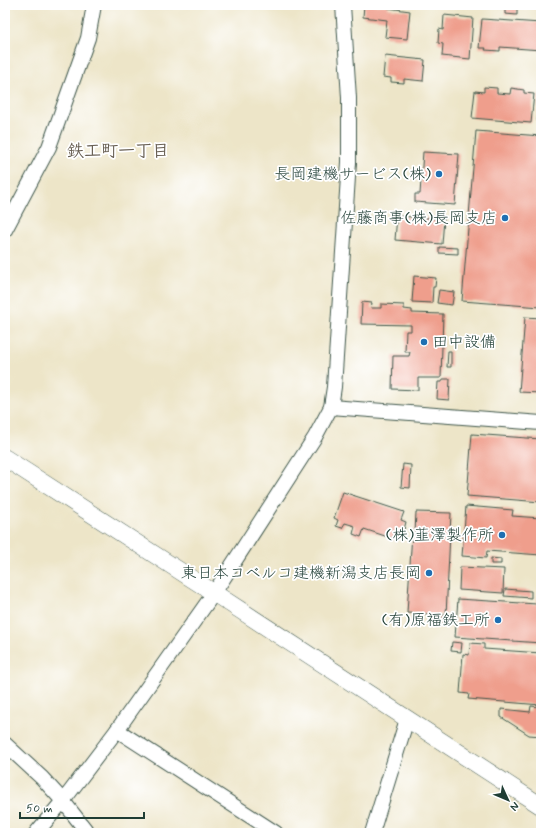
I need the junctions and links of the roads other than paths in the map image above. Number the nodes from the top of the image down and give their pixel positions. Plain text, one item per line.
1 (94, 5) edge
2 (343, 5) edge
3 (5, 230) edge
4 (332, 407) junction
5 (541, 423) edge
6 (5, 458) edge
7 (214, 593) junction
8 (407, 719) junction
9 (118, 730) junction
10 (5, 744) edge
11 (63, 801) junction
12 (541, 806) edge
13 (36, 833) edge
14 (88, 833) edge
15 (276, 833) edge
16 (372, 833) edge

1 - 3 street
2 - 4 street
4 - 5 street
4 - 7 street
6 - 7 street
7 - 8 street
7 - 9 street
8 - 12 street
8 - 16 street
9 - 11 street
9 - 15 street
10 - 11 street
11 - 13 street
11 - 14 street

